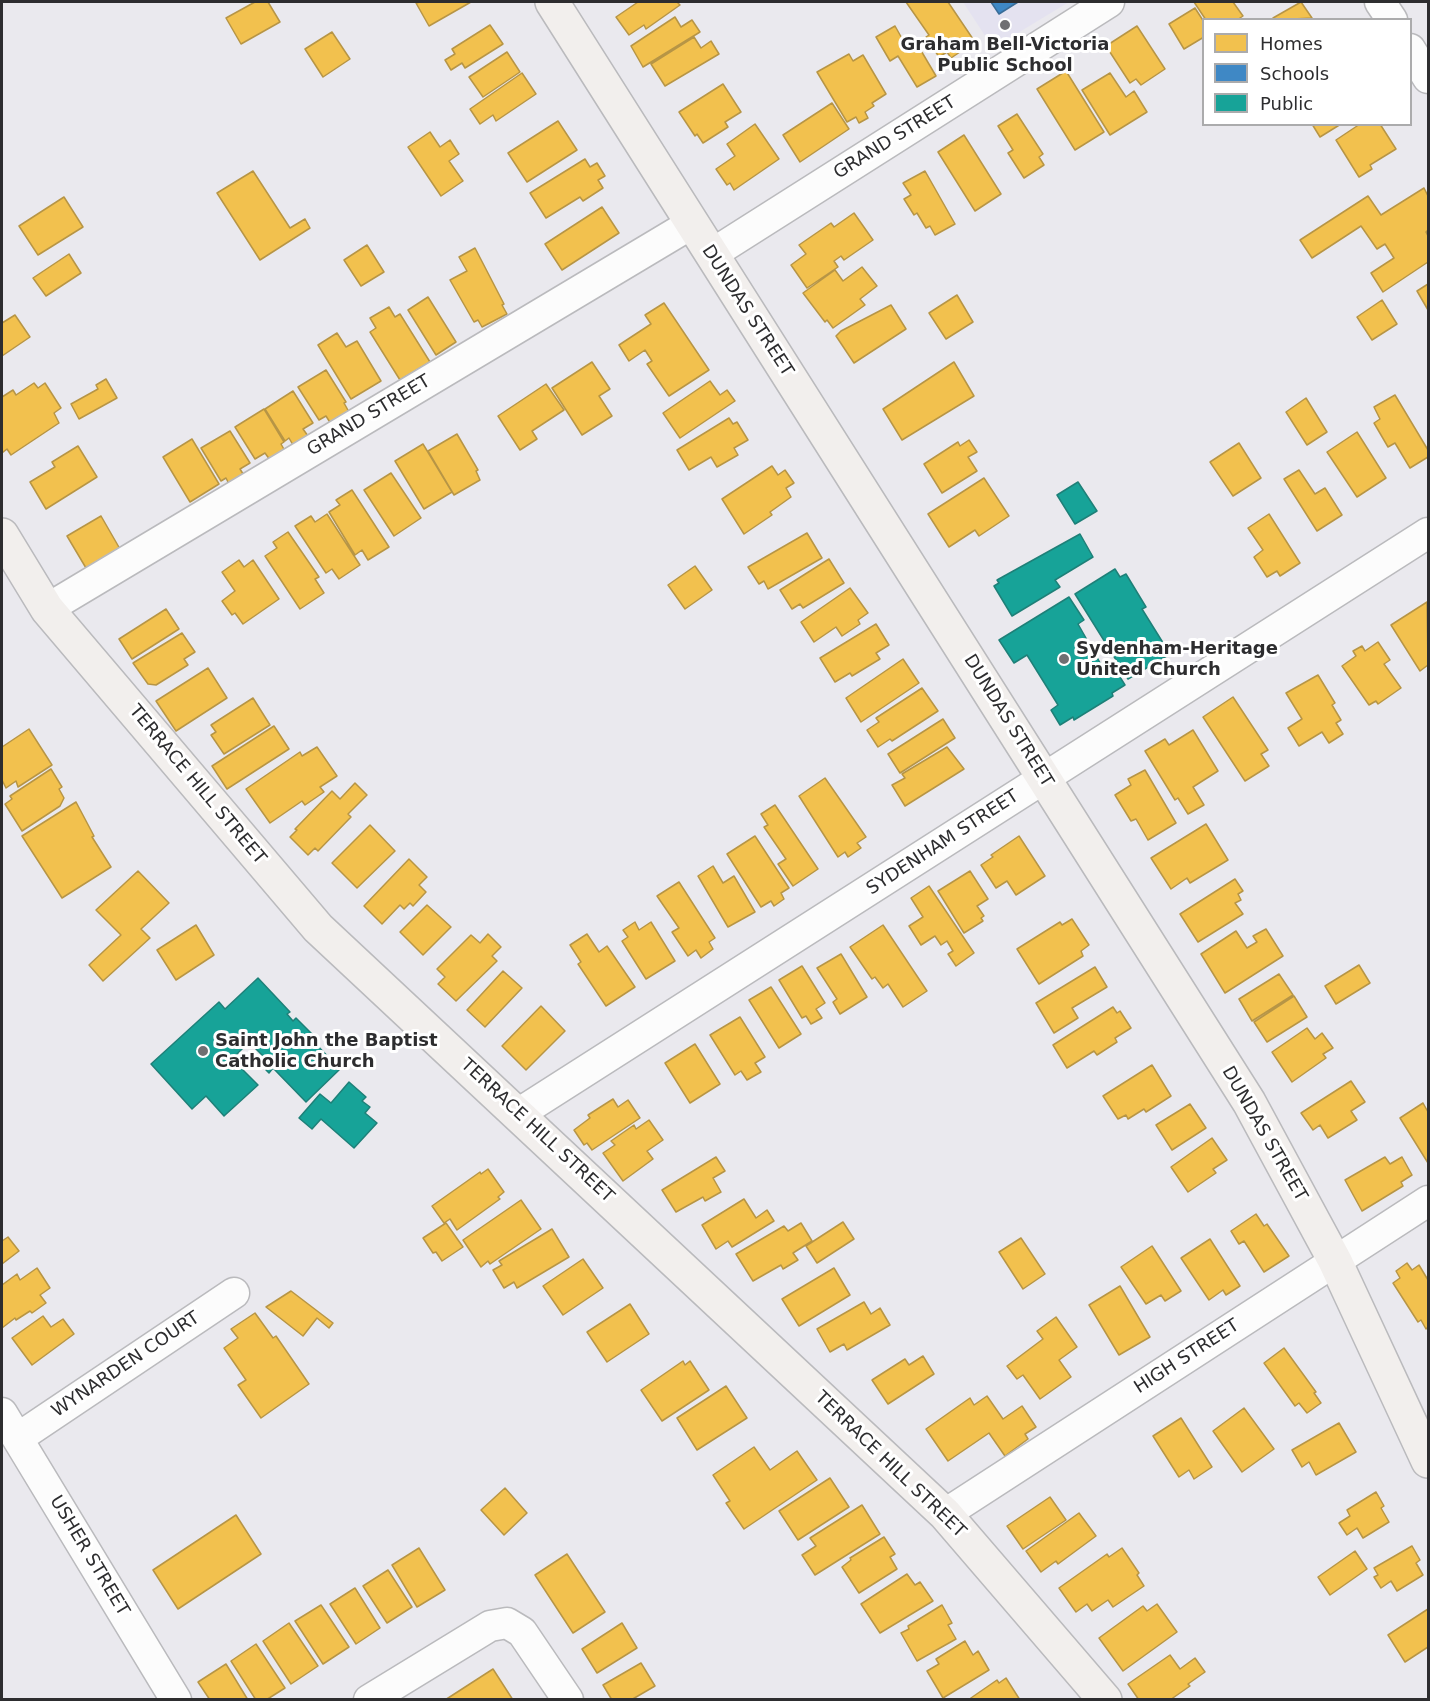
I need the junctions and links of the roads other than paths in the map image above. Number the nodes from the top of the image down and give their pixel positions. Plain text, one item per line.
1 (552, 2) edge
2 (1109, 2) edge
3 (1380, 2) edge
4 (1391, 18) edge
5 (1412, 52) edge
6 (1428, 78) edge
7 (691, 224) junction
8 (712, 254) junction
9 (1428, 533) edge
10 (2, 535) edge
11 (47, 609) junction
12 (1045, 778) junction
13 (518, 1114) junction
14 (1428, 1201) edge
15 (1335, 1261) junction
16 (234, 1293) dead end
17 (2, 1413) edge
18 (18, 1438) junction
19 (1428, 1461) edge
20 (945, 1514) junction
21 (176, 1700) edge
22 (369, 1700) edge
23 (568, 1700) edge
24 (1105, 1700) edge

1 - 7 street, DUNDAS STREET
2 - 8 street, GRAND STREET
3 - 4 street
5 - 6 street
7 - 8 street, DUNDAS STREET
7 - 11 street, GRAND STREET
8 - 12 street, DUNDAS STREET
9 - 12 street, SYDENHAM STREET
10 - 11 street, TERRACE HILL STREET
11 - 13 street, TERRACE HILL STREET
12 - 13 street, SYDENHAM STREET
12 - 15 street, DUNDAS STREET
13 - 20 street, TERRACE HILL STREET
14 - 15 street, HIGH STREET
15 - 19 street, DUNDAS STREET
15 - 20 street, HIGH STREET
16 - 18 street, WYNARDEN COURT
17 - 18 street, USHER STREET
18 - 21 street, USHER STREET
20 - 24 street, TERRACE HILL STREET
22 - 23 street

